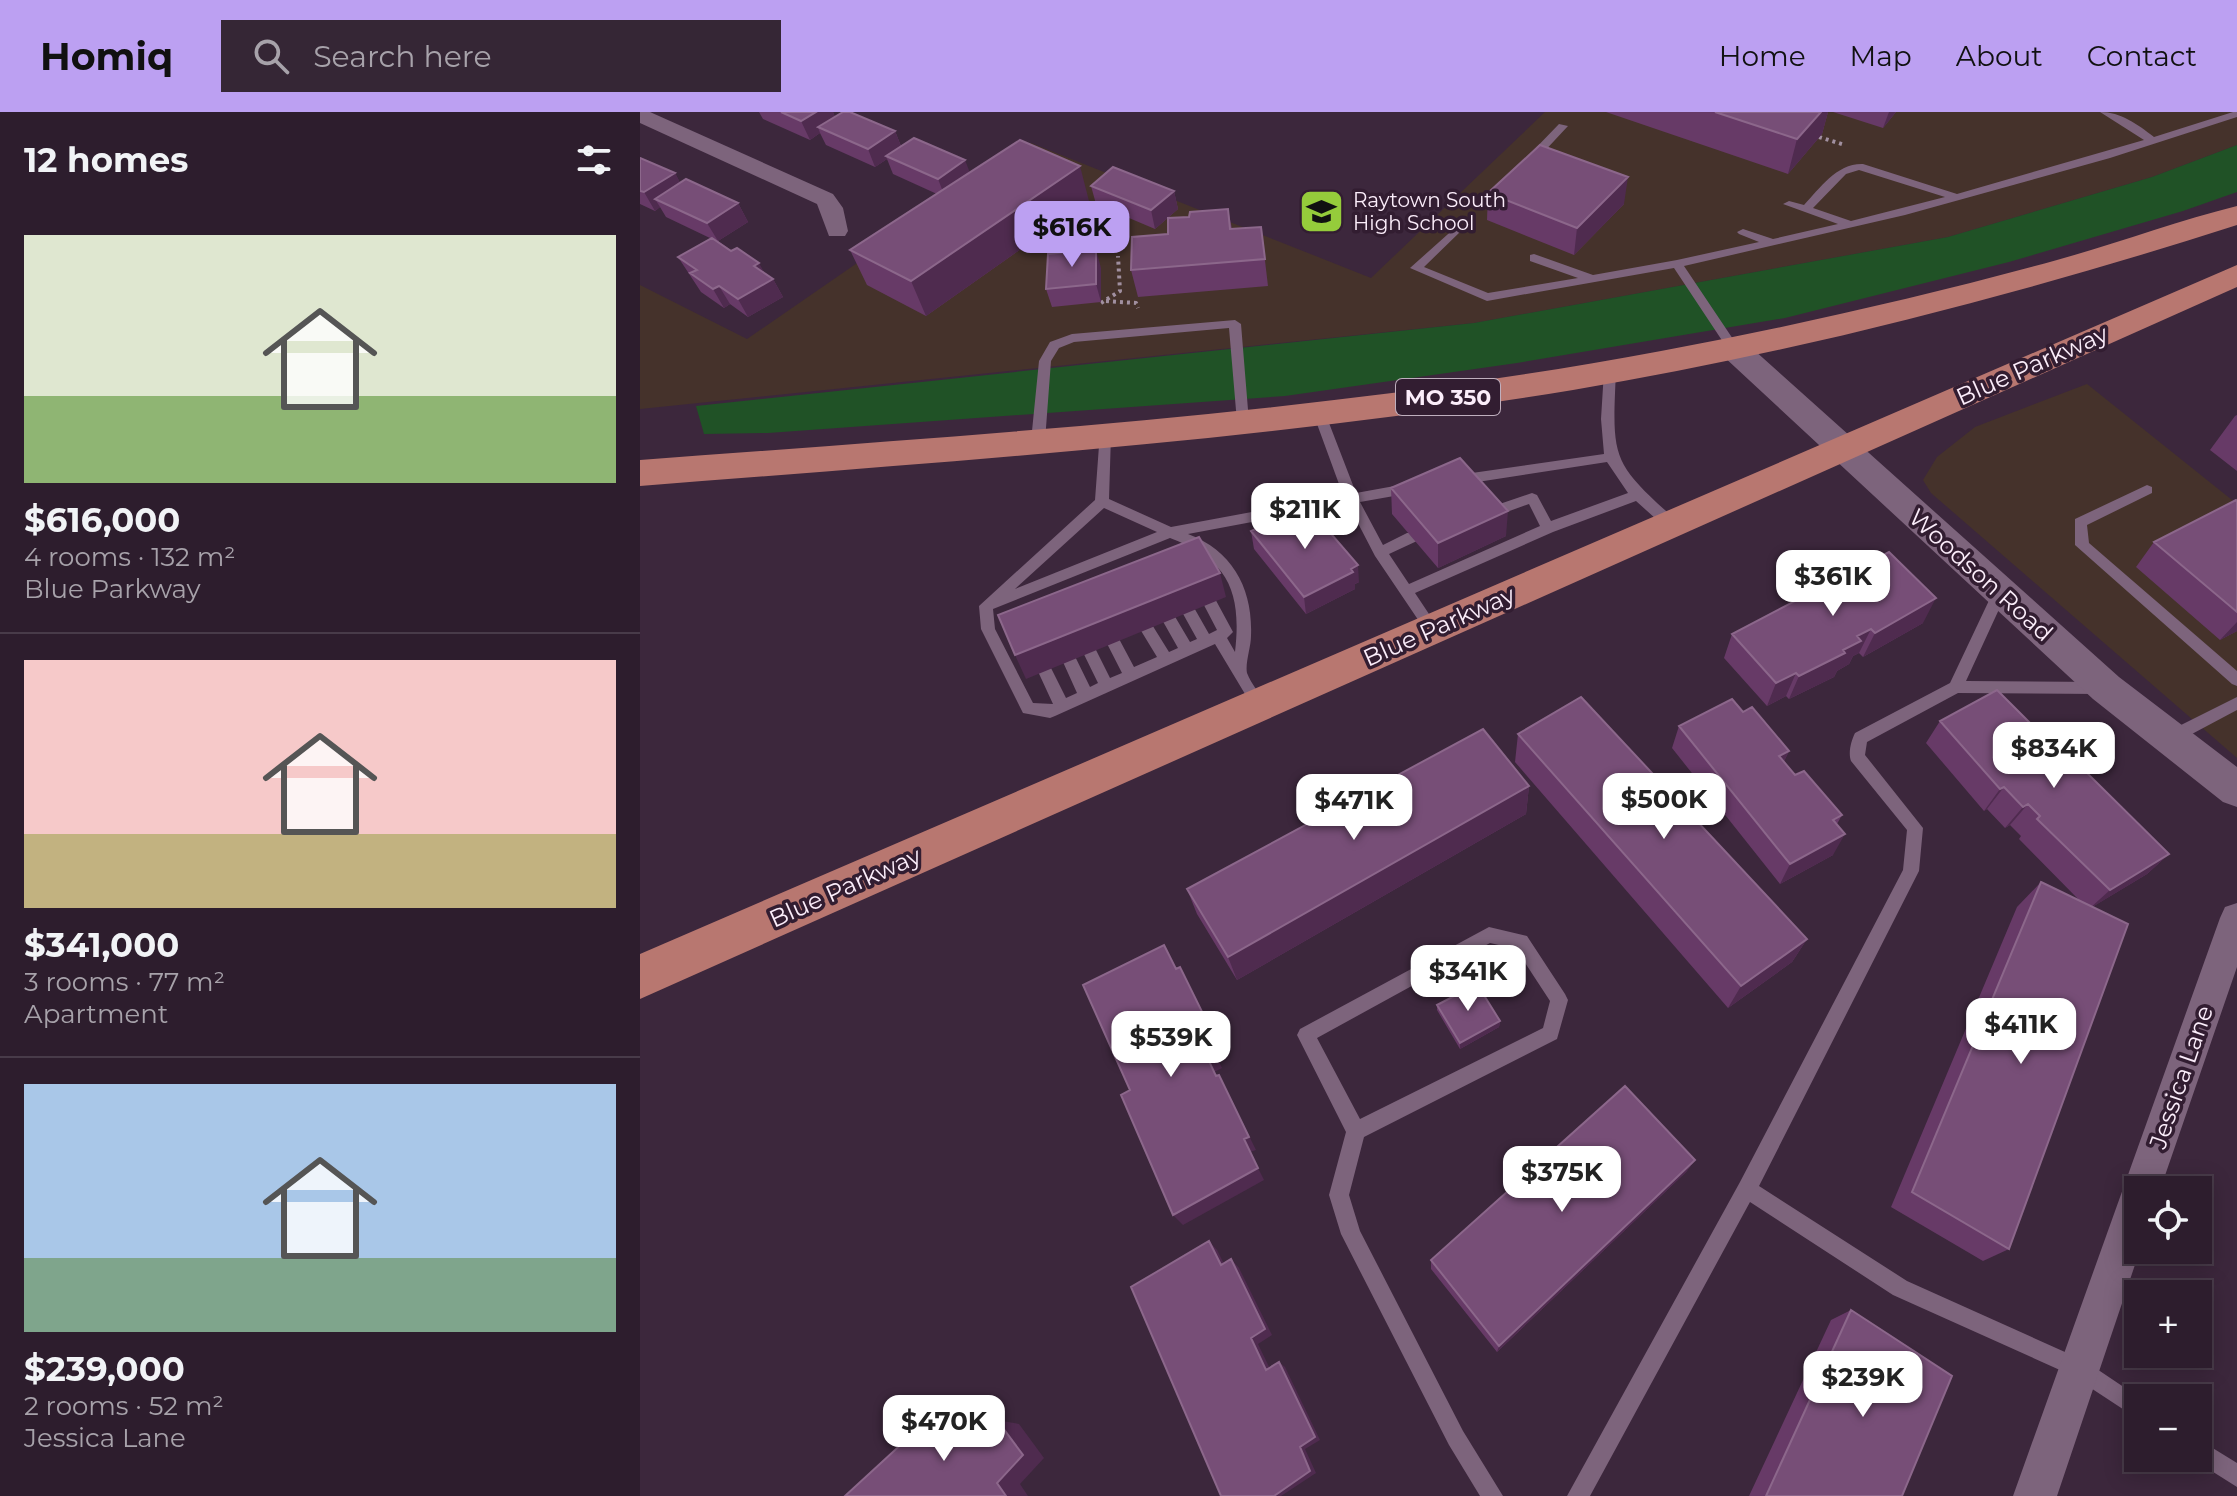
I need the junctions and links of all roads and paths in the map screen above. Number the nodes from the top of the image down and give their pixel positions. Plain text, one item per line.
1 (2105, 112) edge
2 (2237, 114) edge
3 (640, 115) edge
4 (1563, 126) dead end
5 (1819, 137) edge
6 (2153, 142) junction
7 (1846, 146) dead end
8 (1555, 165) edge
9 (1957, 197) junction
10 (1789, 204) dead end
11 (1806, 209) junction
12 (2237, 215) edge
13 (1852, 225) junction
14 (1457, 229) dead end
15 (837, 231) dead end
16 (1743, 232) dead end
17 (1772, 242) junction
18 (1118, 256) dead end
19 (1534, 258) dead end
20 (1677, 264) junction
21 (2237, 275) edge
22 (1594, 279) junction
23 (1101, 303) dead end
24 (1733, 348) junction
25 (1610, 371) junction
26 (1319, 413) junction
27 (1243, 422) junction
28 (1105, 435) junction
29 (1038, 441) junction
30 (1842, 448) junction
31 (1613, 457) junction
32 (1516, 472) junction
33 (640, 473) edge
34 (1441, 482) edge
35 (1426, 485) edge
36 (2147, 490) dead end
37 (1640, 494) junction
38 (1352, 498) junction
39 (1532, 498) junction
40 (1102, 502) junction
41 (1487, 514) edge
42 (1671, 524) junction
43 (1548, 528) junction
44 (1170, 532) junction
45 (1412, 537) edge
46 (1380, 552) junction
47 (1169, 577) edge
48 (1149, 585) edge
49 (1406, 591) junction
50 (2000, 592) junction
51 (1126, 594) edge
52 (986, 606) junction
53 (1094, 607) edge
54 (1071, 615) edge
55 (1050, 623) edge
56 (1432, 629) junction
57 (1026, 633) edge
58 (1212, 639) junction
59 (1187, 650) junction
60 (1166, 660) junction
61 (1131, 675) junction
62 (2237, 680) edge
63 (1107, 686) junction
64 (1956, 687) junction
65 (1249, 688) junction
66 (2106, 688) junction
67 (1086, 696) junction
68 (2237, 703) edge
69 (1062, 706) junction
70 (2169, 738) junction
71 (2237, 790) edge
72 (2237, 918) edge
73 (640, 977) edge
74 (1356, 1131) junction
75 (2146, 1176) edge
76 (1747, 1189) junction
77 (2124, 1238) edge
78 (2078, 1368) junction
79 (2124, 1399) edge
80 (2212, 1459) edge
81 (2237, 1476) edge
82 (1492, 1496) edge
83 (1578, 1496) edge
84 (2035, 1496) edge

1 - 6 lane
2 - 6 lane
3 - 15 street
4 - 8 lane
5 - 7 path
6 - 9 lane
9 - 11 lane
9 - 13 lane
10 - 11 lane
11 - 13 lane
12 - 24 highway, MO 350
13 - 17 lane
14 - 22 lane
16 - 17 lane
17 - 20 lane
18 - 23 path
19 - 22 lane
20 - 22 lane
20 - 24 lane
21 - 30 highway, Blue Parkway
24 - 25 highway, MO 350
24 - 30 street, Woodson Road
25 - 26 highway, MO 350
25 - 31 lane
26 - 27 highway, MO 350
26 - 38 lane
27 - 28 highway, MO 350
27 - 29 lane
28 - 29 highway, MO 350
28 - 40 lane
29 - 33 highway, MO 350
30 - 42 highway, Blue Parkway
30 - 50 street, Woodson Road
31 - 32 lane
31 - 37 lane
32 - 34 lane
32 - 39 lane
35 - 38 lane
36 - 62 lane
37 - 42 lane
37 - 43 lane
38 - 44 lane
38 - 46 lane
39 - 41 lane
39 - 43 lane
40 - 44 lane
40 - 52 lane
42 - 56 highway, Blue Parkway
43 - 49 lane
44 - 52 lane
44 - 58 lane
44 - 65 lane
45 - 46 lane
46 - 49 lane
47 - 58 lane
48 - 59 lane
49 - 56 lane
50 - 64 lane
50 - 66 street, Woodson Road
51 - 60 lane
52 - 69 lane
53 - 61 lane
54 - 63 lane
55 - 67 lane
56 - 65 highway, Blue Parkway
57 - 69 lane
58 - 59 lane
58 - 65 lane
59 - 60 lane
60 - 61 lane
61 - 63 lane
63 - 67 lane
64 - 66 lane
64 - 76 lane
65 - 73 highway, Blue Parkway
66 - 70 street, Woodson Road
67 - 69 lane
68 - 70 lane
70 - 71 street, Woodson Road
72 - 75 street, Jessica Lane
74 - 74 lane
74 - 82 lane
76 - 78 lane
76 - 83 lane
77 - 78 street
78 - 79 lane
78 - 84 street
80 - 81 lane

